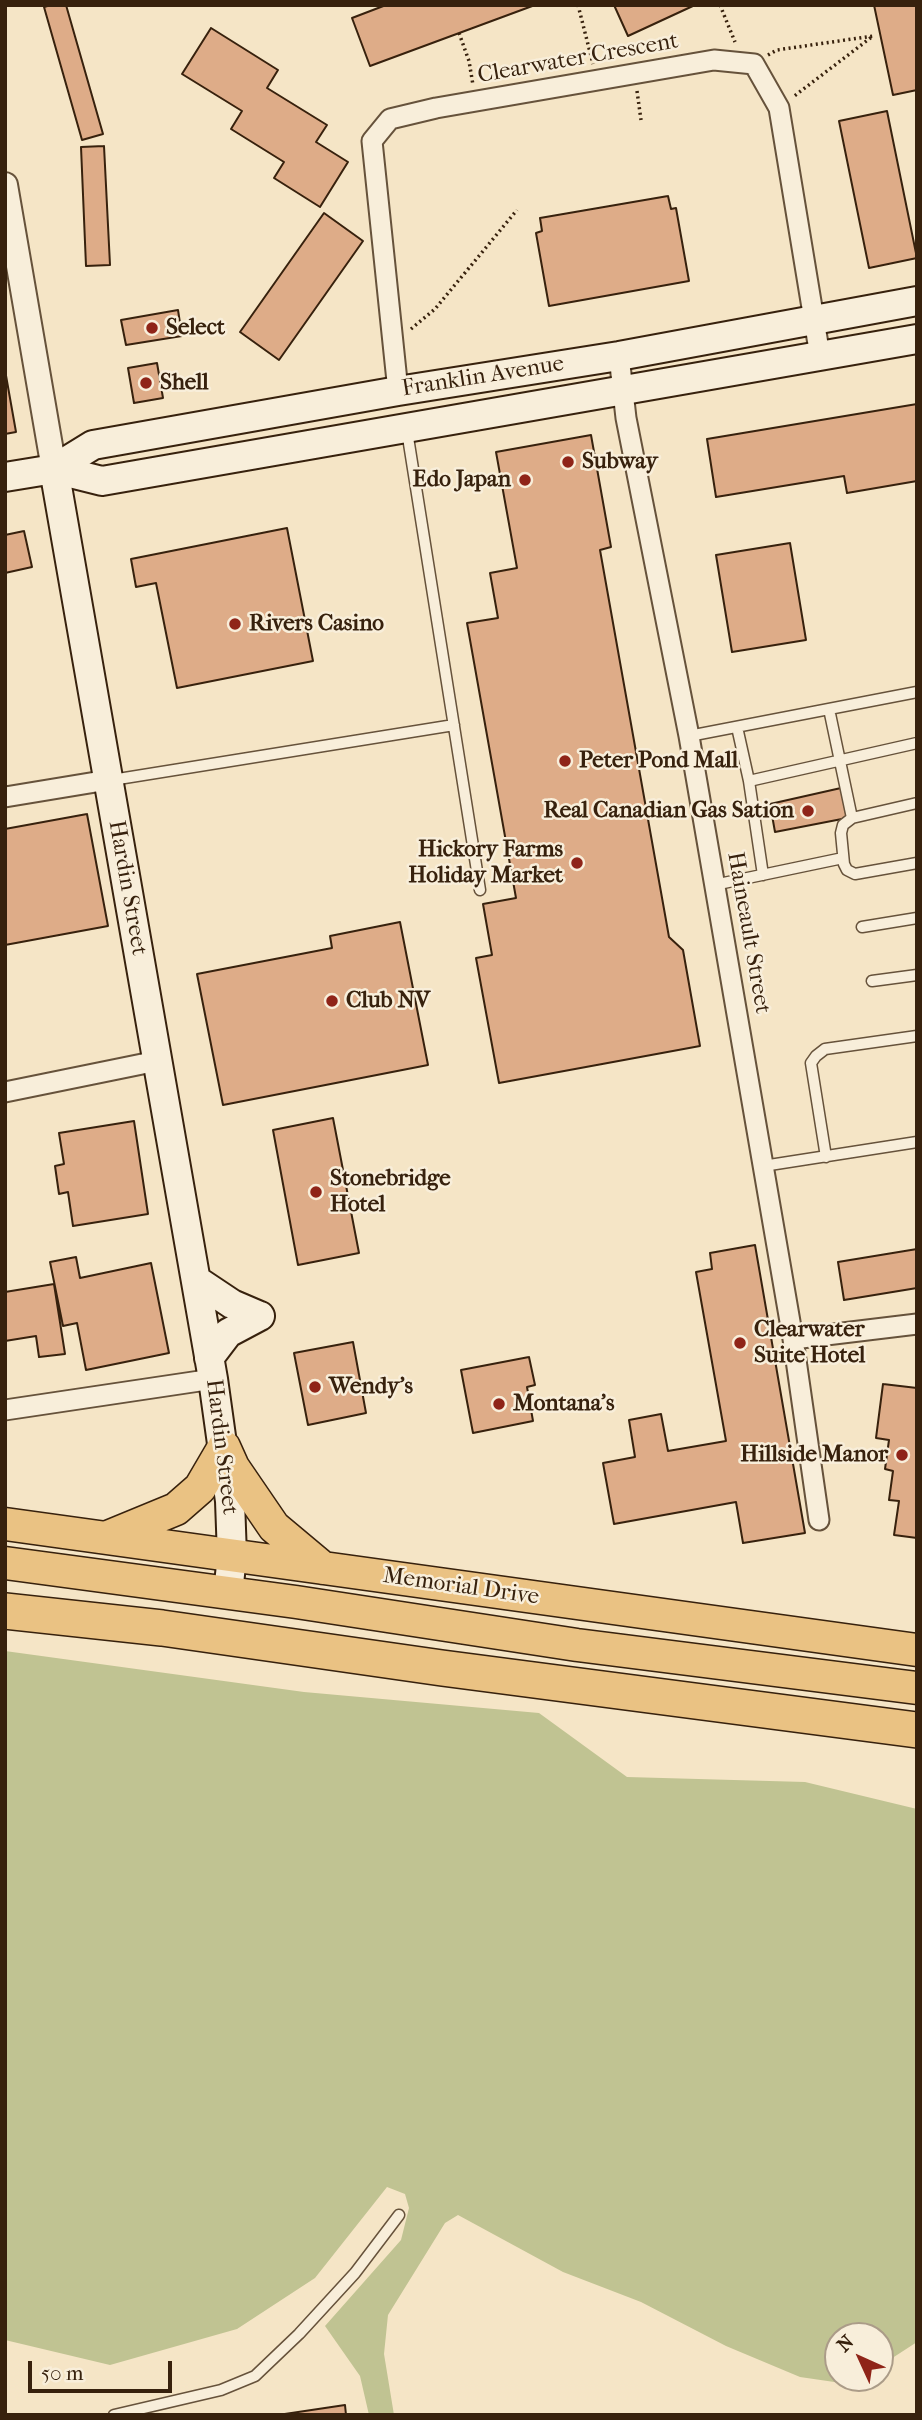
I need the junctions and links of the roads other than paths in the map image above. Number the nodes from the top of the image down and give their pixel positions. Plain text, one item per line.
1 (5, 185) edge
2 (917, 301) edge
3 (815, 319) junction
4 (917, 339) edge
5 (619, 356) junction
6 (820, 356) junction
7 (398, 391) junction
8 (622, 392) junction
9 (406, 428) junction
10 (54, 469) junction
11 (5, 477) edge
12 (917, 692) edge
13 (829, 709) junction
14 (454, 725) junction
15 (737, 727) junction
16 (688, 736) junction
17 (917, 743) edge
18 (839, 760) junction
19 (108, 780) junction
20 (749, 781) junction
21 (5, 797) edge
22 (917, 803) edge
23 (852, 818) junction
24 (843, 858) junction
25 (917, 863) edge
26 (763, 875) junction
27 (714, 884) junction
28 (480, 890) dead end
29 (917, 918) edge
30 (862, 927) dead end
31 (917, 975) edge
32 (872, 981) dead end
33 (917, 1036) edge
34 (157, 1061) junction
35 (5, 1091) edge
36 (917, 1142) edge
37 (826, 1157) junction
38 (763, 1166) junction
39 (196, 1280) junction
40 (917, 1324) edge
41 (793, 1339) junction
42 (211, 1369) junction
43 (5, 1410) edge
44 (224, 1447) junction
45 (819, 1520) dead end
46 (5, 1524) edge
47 (103, 1539) junction
48 (232, 1556) junction
49 (5, 1563) edge
50 (323, 1567) junction
51 (228, 1593) junction
52 (5, 1611) edge
53 (917, 1650) edge
54 (917, 1688) edge
55 (917, 1730) edge
56 (399, 2215) dead end
57 (114, 2415) edge

1 - 10 street, Hardin Street
2 - 3 main road, Franklin Avenue
3 - 5 main road, Franklin Avenue
3 - 6 street
3 - 7 street, Clearwater Crescent
4 - 6 main road, Franklin Avenue
5 - 7 main road, Franklin Avenue
5 - 8 street, Haineault Street
6 - 8 main road, Franklin Avenue
7 - 10 main road, Franklin Avenue
8 - 9 main road, Franklin Avenue
8 - 16 street, Haineault Street
9 - 10 main road, Franklin Avenue
9 - 14 lane
10 - 11 main road, Franklin Avenue
10 - 19 main road, Hardin Street
12 - 13 lane
13 - 15 lane
13 - 18 lane
14 - 19 lane
14 - 28 lane
15 - 16 lane
15 - 20 lane
16 - 27 street, Haineault Street
17 - 18 lane
18 - 20 lane
18 - 23 lane
19 - 21 street
19 - 34 main road, Hardin Street
20 - 26 lane
22 - 23 lane
23 - 24 lane
24 - 25 lane
24 - 26 lane
26 - 27 lane
27 - 38 street, Haineault Street
29 - 30 lane
31 - 32 lane
33 - 37 lane
34 - 35 street
34 - 39 main road, Hardin Street
36 - 37 lane
37 - 38 lane
38 - 41 street, Haineault Street
39 - 42 main road, Hardin Street
39 - 42 main road
40 - 41 street
41 - 45 street, Haineault Street
42 - 43 street
42 - 44 main road, Hardin Street
44 - 47 highway
44 - 48 main road, Hardin Street
44 - 50 highway
46 - 47 highway, Memorial Drive
47 - 48 highway, Memorial Drive
48 - 50 highway, Memorial Drive
48 - 51 main road, Hardin Street
49 - 51 highway, Memorial Drive
50 - 53 highway, Memorial Drive
51 - 54 highway, Memorial Drive
52 - 55 highway
56 - 57 lane

